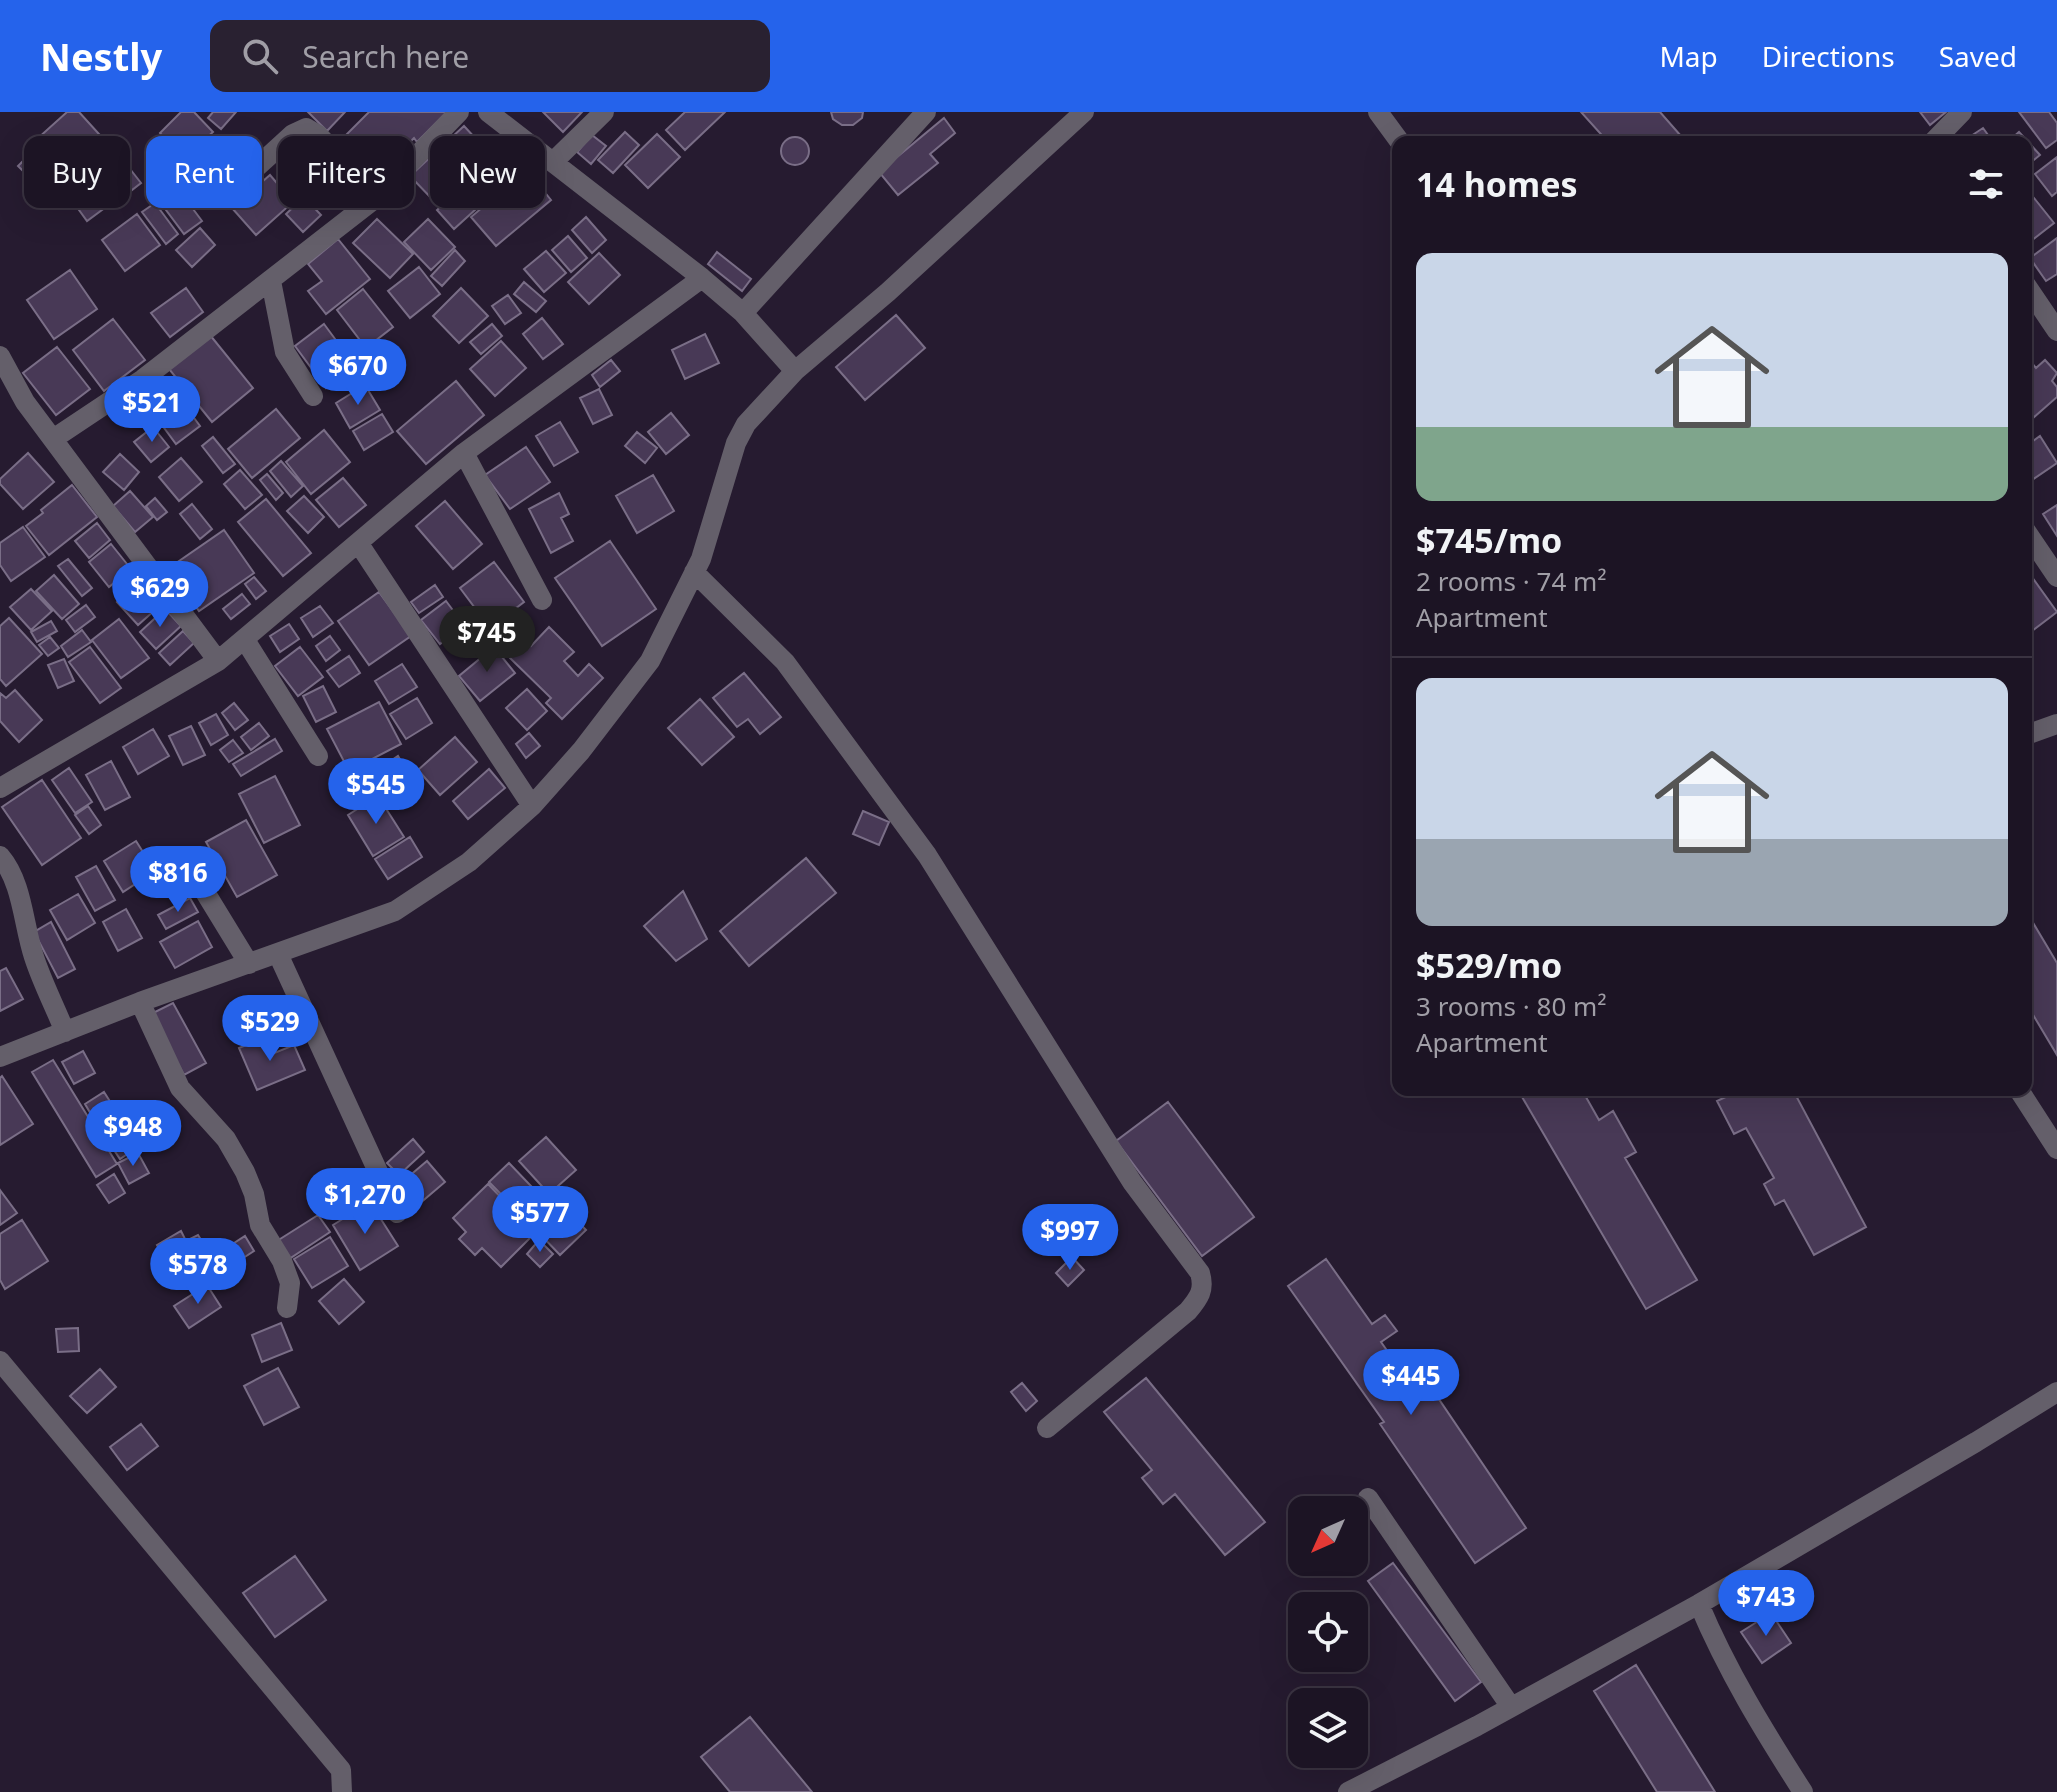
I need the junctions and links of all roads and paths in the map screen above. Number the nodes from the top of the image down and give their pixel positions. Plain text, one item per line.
1 (459, 112) edge
2 (488, 112) edge
3 (604, 112) edge
4 (926, 112) edge
5 (1084, 112) edge
6 (1378, 112) edge
7 (1962, 112) edge
8 (291, 136) edge
9 (319, 136) edge
10 (1396, 136) edge
11 (1939, 136) edge
12 (278, 148) edge
13 (414, 159) edge
14 (262, 162) edge
15 (553, 162) junction
16 (363, 208) edge
17 (702, 278) junction
18 (271, 281) junction
19 (2032, 294) edge
20 (743, 313) junction
21 (2057, 331) edge
22 (3, 369) edge
23 (795, 371) junction
24 (313, 396) dead end
25 (53, 439) junction
26 (464, 453) junction
27 (2032, 540) edge
28 (359, 544) junction
29 (694, 572) junction
30 (2057, 577) edge
31 (542, 600) dead end
32 (245, 640) junction
33 (218, 661) junction
34 (2057, 724) edge
35 (2032, 733) edge
36 (318, 756) dead end
37 (0, 788) edge
38 (532, 806) junction
39 (0, 856) edge
40 (186, 861) dead end
41 (278, 954) junction
42 (249, 964) junction
43 (140, 1002) junction
44 (65, 1032) junction
45 (0, 1057) edge
46 (2023, 1096) edge
47 (2057, 1149) edge
48 (397, 1213) dead end
49 (287, 1308) dead end
50 (0, 1361) edge
51 (2057, 1392) edge
52 (1047, 1428) dead end
53 (1368, 1498) dead end
54 (1699, 1604) junction
55 (1511, 1707) junction
56 (342, 1792) edge
57 (1348, 1792) edge
58 (1803, 1792) edge

1 - 13 street
2 - 15 street
3 - 15 street
4 - 20 street
5 - 23 street
6 - 10 street
7 - 11 street
8 - 9 street
12 - 14 street
15 - 17 street
16 - 18 street
17 - 20 street
17 - 26 street
18 - 24 street
18 - 25 street
19 - 21 street
20 - 23 street
22 - 25 street
23 - 29 street
25 - 33 street
26 - 28 street
26 - 31 street
27 - 30 street
28 - 32 street
28 - 38 street
29 - 38 street
29 - 52 street
32 - 33 street
32 - 36 street
33 - 37 street
34 - 35 street
38 - 41 street
39 - 44 street
40 - 42 street
41 - 42 street
41 - 48 street
42 - 43 street
43 - 44 street
43 - 49 street
44 - 45 street
46 - 47 street
50 - 56 street
51 - 54 street
53 - 55 street
54 - 55 street
54 - 58 street
55 - 57 street

